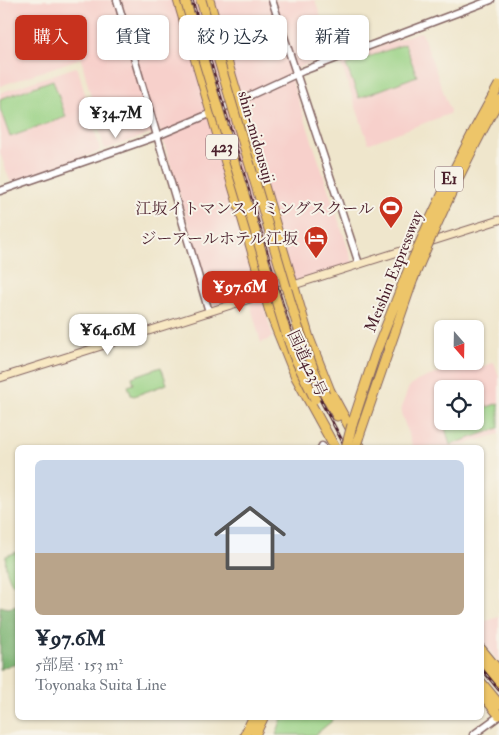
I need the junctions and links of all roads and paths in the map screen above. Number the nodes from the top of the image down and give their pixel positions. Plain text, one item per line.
1 (117, 0) edge
2 (178, 0) edge
3 (185, 0) edge
4 (201, 0) edge
5 (209, 0) edge
6 (272, 0) edge
7 (491, 0) edge
8 (296, 74) junction
9 (499, 85) edge
10 (499, 100) edge
11 (238, 101) junction
12 (212, 113) junction
13 (157, 135) junction
14 (0, 192) edge
15 (499, 220) edge
16 (359, 264) junction
17 (410, 277) junction
18 (293, 286) junction
19 (265, 294) junction
20 (209, 312) junction
21 (0, 378) edge
22 (333, 445) edge
23 (339, 445) edge
24 (347, 445) edge
25 (353, 445) edge
26 (356, 445) edge
27 (360, 445) edge
28 (484, 653) edge
29 (484, 665) edge
30 (499, 672) edge
31 (499, 683) edge
32 (484, 686) edge
33 (484, 696) edge
34 (499, 704) edge
35 (499, 716) edge
36 (252, 720) edge
37 (262, 720) edge
38 (245, 735) edge
39 (255, 735) edge
40 (473, 735) edge

1 - 13 street
2 - 12 highway, 国道423号 / 423
3 - 23 highway, shin-midousuji / 423, bridge
4 - 25 highway, shin-midousuji / 423, bridge
5 - 11 highway, 国道423号 / 423
6 - 8 street
7 - 8 street
8 - 11 street
8 - 16 street
9 - 17 highway, Meishin Expressway / E1, bridge
10 - 17 highway, Meishin Expressway / E1, bridge
11 - 12 street
11 - 18 highway, 国道423号 / 423
12 - 13 street
12 - 19 highway, 国道423号 / 423
13 - 14 street
13 - 20 street
15 - 16 main road
16 - 18 main road
17 - 24 highway, Meishin Expressway / E1, bridge
17 - 26 highway, Meishin Expressway / E1, bridge
18 - 19 main road
18 - 27 highway, 国道423号 / 423
19 - 20 main road
19 - 22 highway, 国道423号 / 423
20 - 21 main road
28 - 30 highway
29 - 31 highway
32 - 34 highway
33 - 35 highway
35 - 40 street
36 - 38 highway
37 - 39 highway

